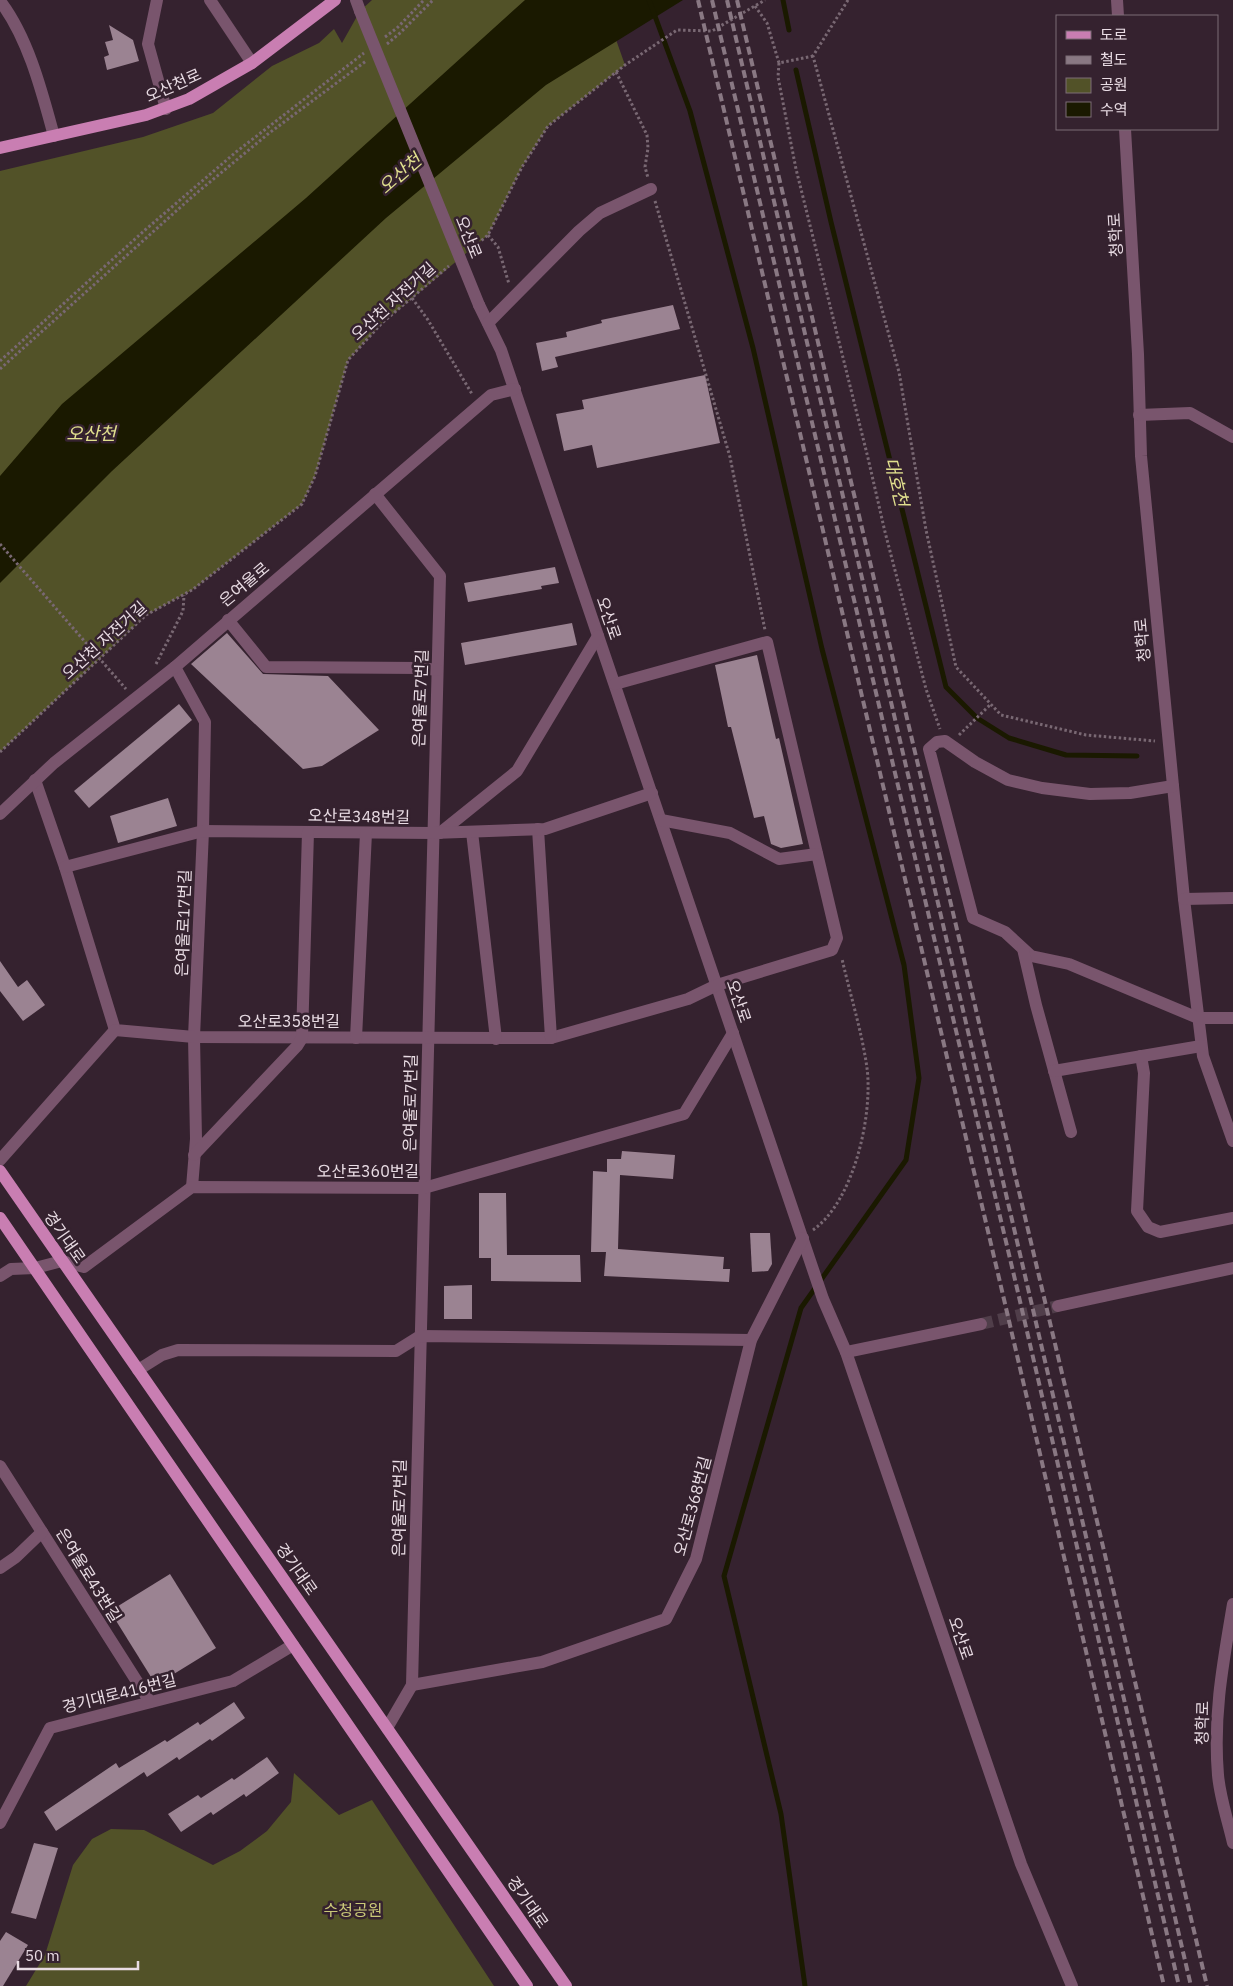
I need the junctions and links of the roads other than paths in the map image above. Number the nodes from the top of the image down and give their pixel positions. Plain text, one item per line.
1 (157, 0) edge
2 (210, 0) edge
3 (335, 0) edge
4 (1117, 0) edge
5 (0, 1) edge
6 (358, 5) edge
7 (1118, 15) edge
8 (252, 63) junction
9 (166, 108) junction
10 (1125, 130) edge
11 (54, 136) junction
12 (0, 148) edge
13 (651, 189) road end
14 (488, 323) junction
15 (514, 390) junction
16 (1139, 415) junction
17 (1233, 437) edge
18 (375, 494) junction
19 (228, 620) junction
20 (598, 636) junction
21 (175, 667) junction
22 (437, 670) junction
23 (615, 684) junction
24 (35, 780) junction
25 (1173, 786) junction
26 (652, 792) junction
27 (0, 814) edge
28 (661, 820) junction
29 (538, 829) junction
30 (203, 831) junction
31 (308, 832) junction
32 (472, 832) junction
33 (366, 833) junction
34 (436, 833) junction
35 (817, 854) junction
36 (65, 868) junction
37 (1233, 898) edge
38 (1184, 899) junction
39 (1023, 949) junction
40 (717, 985) junction
41 (1198, 1018) junction
42 (1233, 1018) edge
43 (115, 1030) junction
44 (733, 1032) junction
45 (194, 1037) junction
46 (302, 1038) junction
47 (356, 1038) junction
48 (552, 1038) junction
49 (428, 1039) junction
50 (496, 1039) junction
51 (1201, 1046) junction
52 (1141, 1056) junction
53 (1054, 1071) junction
54 (1071, 1132) dead end
55 (1233, 1141) edge
56 (194, 1155) junction
57 (0, 1160) edge
58 (0, 1171) edge
59 (192, 1187) junction
60 (424, 1188) junction
61 (0, 1218) edge
62 (1233, 1218) edge
63 (802, 1238) junction
64 (62, 1261) junction
65 (35, 1268) junction
66 (1233, 1268) edge
67 (0, 1276) edge
68 (1058, 1306) tunnel mouth
69 (982, 1324) tunnel mouth
70 (420, 1336) junction
71 (752, 1340) junction
72 (846, 1352) junction
73 (138, 1370) junction
74 (0, 1466) edge
75 (42, 1532) junction
76 (0, 1568) edge
77 (1233, 1604) edge
78 (293, 1645) junction
79 (412, 1685) junction
80 (150, 1702) junction
81 (387, 1728) junction
82 (0, 1823) edge
83 (1233, 1843) edge
84 (527, 1986) edge
85 (566, 1986) edge
86 (1072, 1986) edge

1 - 9 street
2 - 8 street
3 - 8 main road, 오산천로
4 - 7 street
5 - 11 street
6 - 14 street, 오산로, bridge
8 - 9 main road, 오산천로
9 - 11 main road, 오산천로
10 - 16 street, 청학로
11 - 12 main road, 오산천로
13 - 14 street
14 - 15 street, 오산로
15 - 18 street, 은여울로
15 - 20 street, 오산로
16 - 17 street
16 - 25 street, 청학로
18 - 19 street, 은여울로
18 - 22 street, 은여울로7번길
19 - 21 street, 은여울로
19 - 22 street
20 - 23 street, 오산로
20 - 34 street
21 - 24 street, 은여울로
21 - 30 street, 은여울로17번길
22 - 34 street, 은여울로7번길
23 - 26 street, 오산로
23 - 35 street
24 - 27 street, 은여울로
24 - 36 street
25 - 38 street, 청학로
25 - 39 street
26 - 28 street, 오산로
26 - 29 street, 오산로348번길
28 - 35 street
28 - 40 street, 오산로
29 - 32 street, 오산로348번길
29 - 48 street
30 - 31 street, 오산로348번길
30 - 36 street, 오산로348번길
30 - 45 street, 은여울로17번길
31 - 33 street, 오산로348번길
31 - 46 street
32 - 34 street, 오산로348번길
32 - 50 street
33 - 34 street, 오산로348번길
33 - 47 street
34 - 49 street, 은여울로7번길
35 - 40 street, 오산로358번길
36 - 43 street
37 - 38 street
38 - 41 street, 청학로
39 - 41 street
39 - 53 street
40 - 44 street, 오산로
40 - 48 street, 오산로358번길
41 - 42 street
41 - 51 street, 청학로
43 - 45 street, 오산로358번길
43 - 57 street
44 - 60 street, 오산로360번길
44 - 63 street, 오산로
45 - 46 street, 오산로358번길
45 - 56 street, 은여울로17번길
46 - 47 street, 오산로358번길
46 - 56 street
47 - 49 street, 오산로358번길
48 - 50 street, 오산로358번길
49 - 50 street, 오산로358번길
49 - 60 street, 은여울로7번길
51 - 52 street
51 - 55 street, 청학로
52 - 53 street
52 - 62 street
53 - 54 street
56 - 59 street, 은여울로17번길
58 - 64 main road, 경기대로
59 - 60 street, 오산로360번길
59 - 64 street
60 - 70 street, 은여울로7번길
61 - 65 main road
63 - 71 street, 오산로368번길
63 - 72 street, 오산로
64 - 65 street
64 - 73 main road, 경기대로
65 - 67 street
65 - 78 main road
66 - 68 street
69 - 72 street
70 - 71 street
70 - 73 street
70 - 79 street, 은여울로7번길
71 - 79 street, 오산로368번길
72 - 86 street, 오산로
73 - 81 main road, 경기대로
74 - 75 street, 은여울로43번길
75 - 76 street
75 - 80 street, 은여울로43번길
77 - 83 street, 청학로
78 - 80 street, 경기대로416번길
78 - 84 main road
79 - 81 street, 은여울로7번길
80 - 82 street, 경기대로416번길
81 - 85 main road, 경기대로

